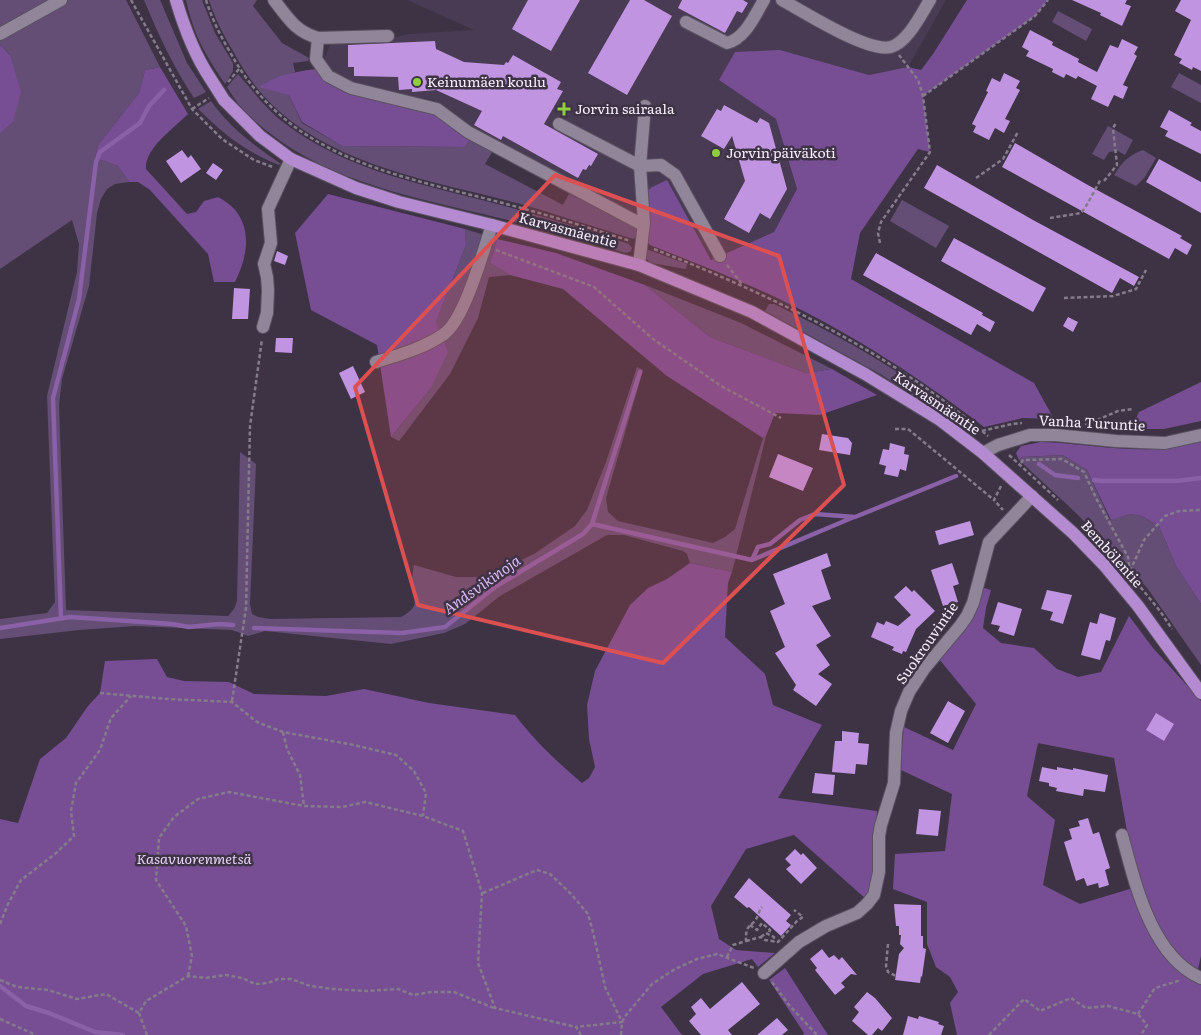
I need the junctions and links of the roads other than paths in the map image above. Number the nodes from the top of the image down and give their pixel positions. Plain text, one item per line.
1 (61, 0) edge
2 (178, 0) edge
3 (274, 0) edge
4 (764, 0) edge
5 (782, 0) edge
6 (930, 0) edge
7 (686, 22) dead end
8 (0, 34) edge
9 (388, 36) dead end
10 (318, 38) junction
11 (646, 106) dead end
12 (559, 124) dead end
13 (291, 159) junction
14 (640, 166) junction
15 (492, 225) junction
16 (643, 225) junction
17 (720, 256) road end
18 (639, 265) junction
19 (263, 327) road end
20 (376, 362) dead end
21 (1201, 435) edge
22 (983, 453) junction
23 (1032, 496) junction
24 (1201, 693) edge
25 (1122, 835) dead end
26 (764, 973) road end
27 (1199, 977) edge

1 - 8 street
2 - 13 main road, Karvasmäentie, bridge
3 - 10 street
4 - 7 street
5 - 6 street
9 - 10 street
10 - 16 street
11 - 14 street
12 - 14 street
13 - 15 main road, Karvasmäentie
13 - 19 street
14 - 16 street
14 - 17 street
15 - 18 main road, Karvasmäentie
15 - 20 street
16 - 18 street
18 - 22 main road, Karvasmäentie
21 - 22 street, Vanha Turuntie
22 - 23 main road, Bembölentie
23 - 24 main road, Bembölentie
23 - 26 street, Suokrouvintie
25 - 27 street

